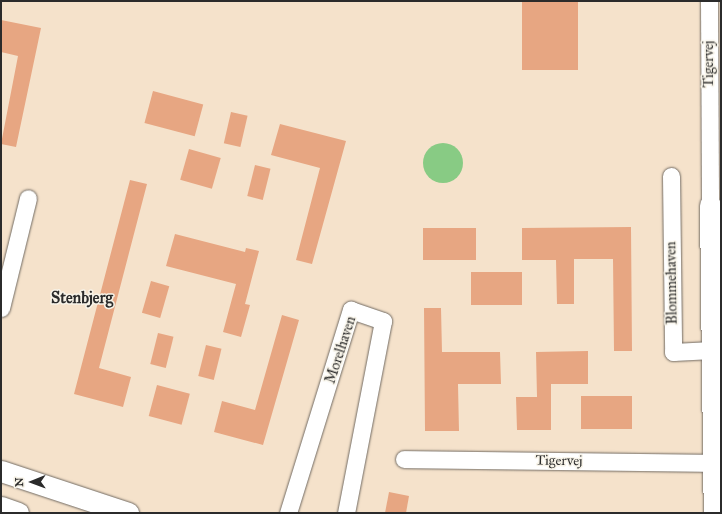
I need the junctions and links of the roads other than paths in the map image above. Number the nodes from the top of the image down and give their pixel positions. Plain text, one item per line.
1 (708, 1) edge
2 (671, 176) dead end
3 (28, 198) dead end
4 (710, 205) joint
5 (1, 308) edge
6 (712, 350) junction
7 (404, 458) dead end
8 (713, 462) junction
9 (1, 471) edge
10 (1, 507) edge
11 (18, 513) edge
12 (128, 513) edge
13 (288, 513) edge
14 (346, 513) edge
15 (714, 513) edge

1 - 4 street, Tigervej
2 - 6 street, Blommehaven
3 - 5 street
4 - 6 street, Tigervej
6 - 8 street, Tigervej
7 - 8 street, Tigervej
8 - 15 street, Tigervej
9 - 12 street
10 - 11 street
13 - 14 street, Morelhaven

